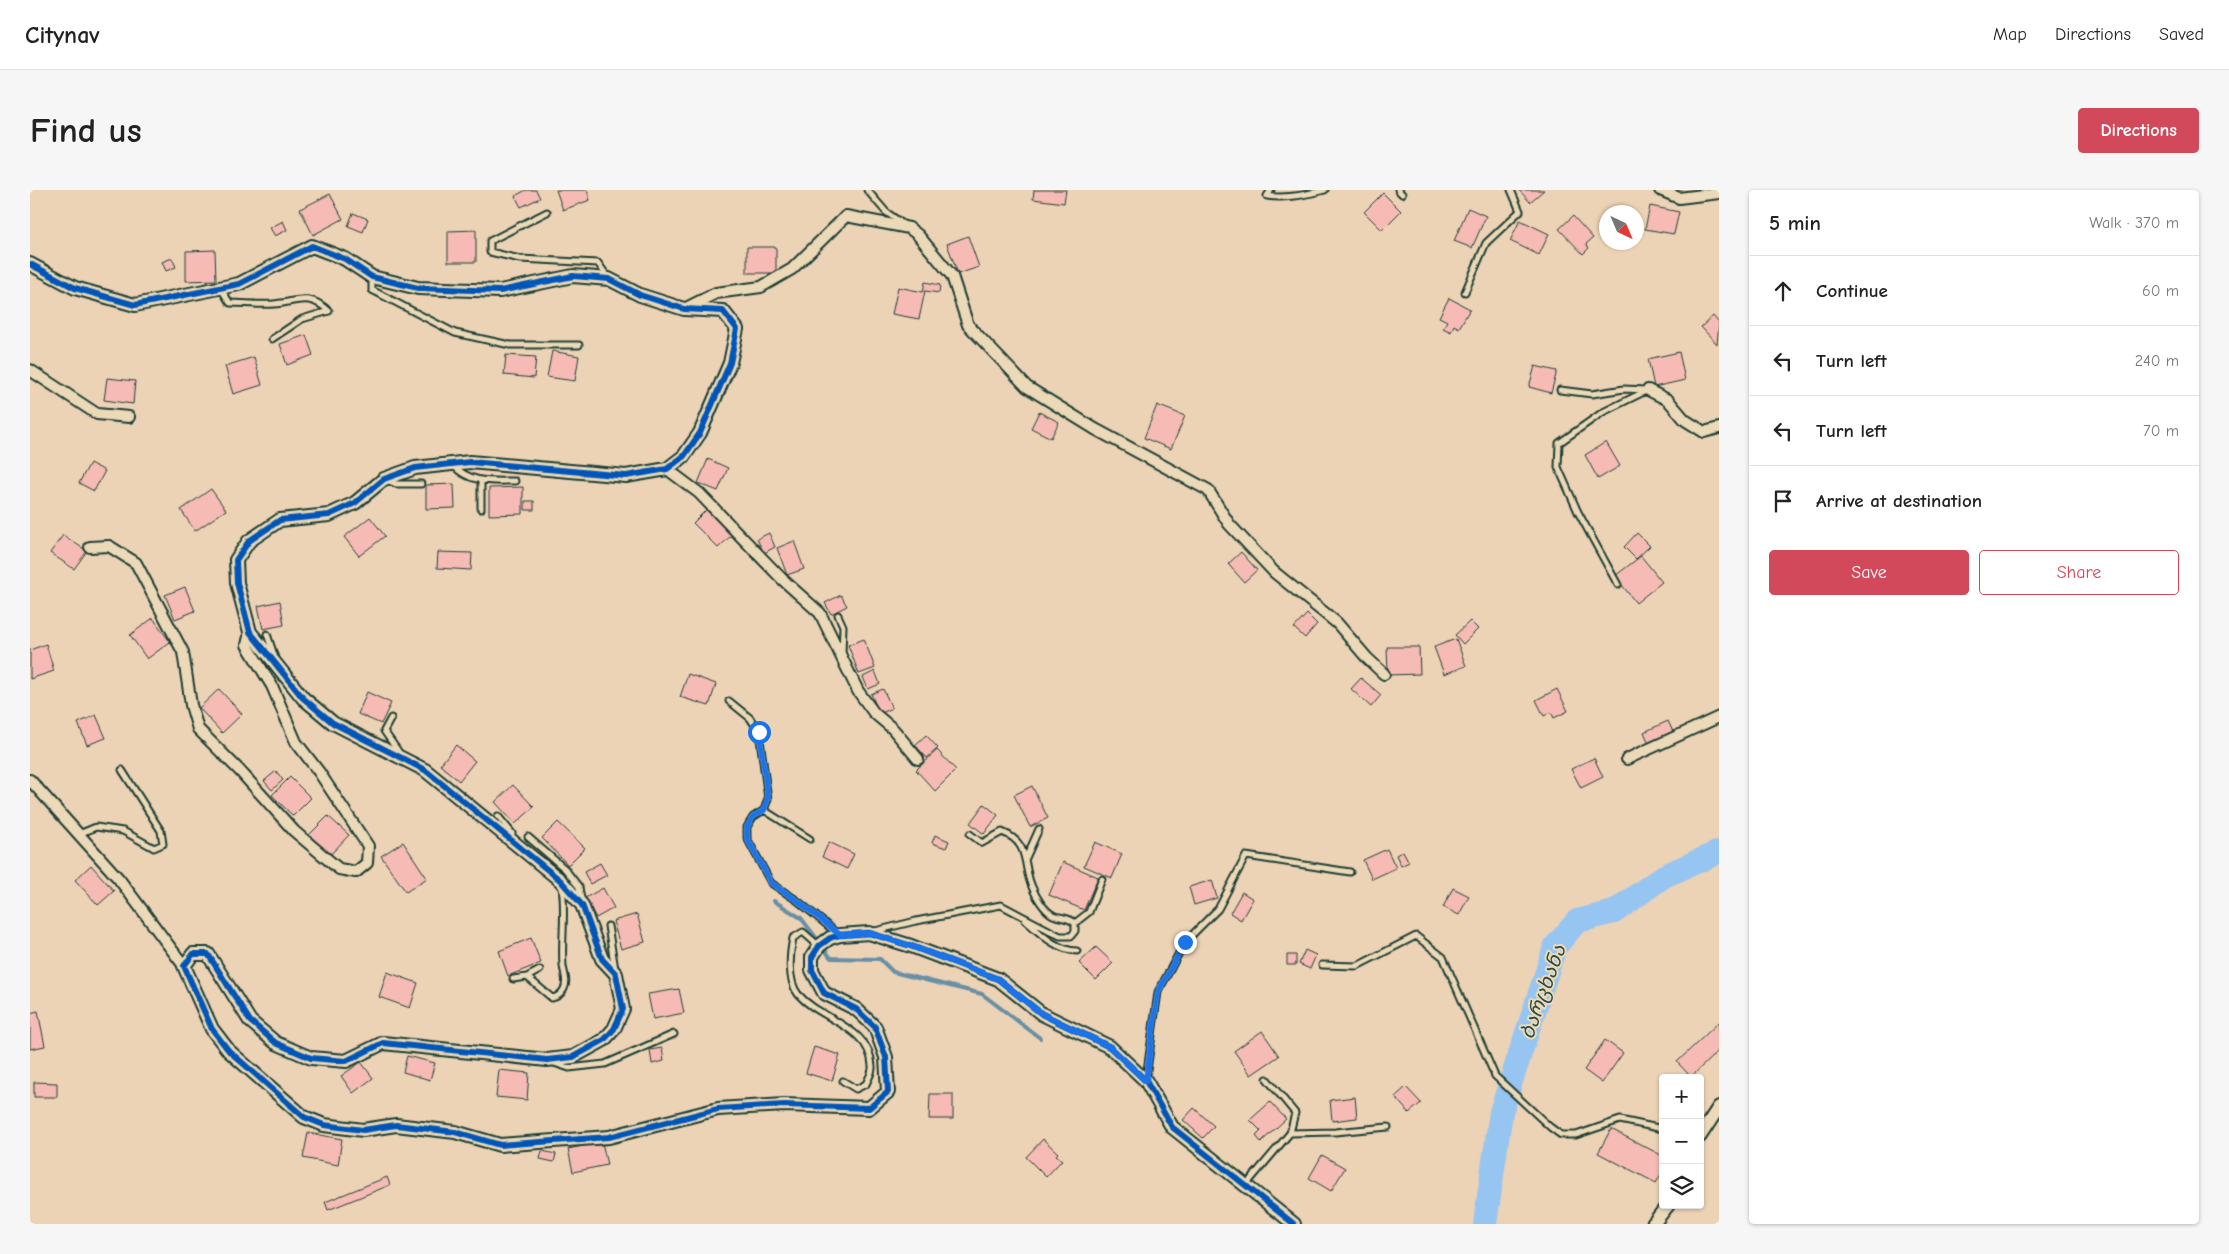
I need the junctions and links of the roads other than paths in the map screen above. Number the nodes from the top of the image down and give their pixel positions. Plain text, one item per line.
1 (867, 190) edge
2 (1271, 190) edge
3 (1325, 190) edge
4 (1511, 190) edge
5 (1660, 190) edge
6 (1719, 193) edge
7 (547, 212) dead end
8 (909, 228) junction
9 (30, 264) edge
10 (372, 277) junction
11 (608, 279) junction
12 (221, 289) junction
13 (1465, 292) dead end
14 (684, 309) junction
15 (272, 339) dead end
16 (579, 345) dead end
17 (30, 370) edge
18 (1560, 390) dead end
19 (1648, 390) junction
20 (129, 417) dead end
21 (1719, 428) edge
22 (453, 464) junction
23 (667, 469) junction
24 (384, 479) junction
25 (481, 481) junction
26 (515, 481) dead end
27 (421, 484) dead end
28 (481, 509) dead end
29 (90, 547) dead end
30 (1618, 585) dead end
31 (838, 615) dead end
32 (250, 632) junction
33 (267, 634) dead end
34 (842, 656) junction
35 (278, 667) junction
36 (1384, 674) dead end
37 (729, 701) dead end
38 (1719, 717) edge
39 (391, 718) dead end
40 (918, 759) dead end
41 (1627, 759) dead end
42 (406, 760) junction
43 (122, 770) dead end
44 (30, 780) edge
45 (764, 810) junction
46 (498, 816) dead end
47 (1039, 829) dead end
48 (78, 834) junction
49 (970, 834) dead end
50 (528, 837) dead end
51 (810, 839) dead end
52 (513, 842) junction
53 (1026, 858) junction
54 (1350, 872) dead end
55 (560, 880) junction
56 (1102, 880) dead end
57 (582, 905) junction
58 (1020, 915) junction
59 (1075, 924) junction
60 (608, 926) dead end
61 (870, 933) junction
62 (840, 935) junction
63 (820, 946) junction
64 (1077, 951) dead end
65 (1322, 965) dead end
66 (184, 966) junction
67 (540, 970) dead end
68 (616, 974) junction
69 (527, 977) junction
70 (514, 979) dead end
71 (674, 1034) dead end
72 (547, 1060) junction
73 (1267, 1078) dead end
74 (842, 1081) dead end
75 (1146, 1081) junction
76 (1719, 1107) edge
77 (1388, 1127) dead end
78 (1659, 1128) edge
79 (1704, 1130) edge
80 (1290, 1133) junction
81 (1245, 1185) junction
82 (1665, 1209) edge
83 (1294, 1224) edge
84 (1653, 1224) edge

1 - 8 lane
2 - 3 lane
4 - 13 lane
5 - 6 street
7 - 11 lane
8 - 14 street
8 - 36 street
9 - 12 street
10 - 11 street
10 - 12 street
10 - 16 lane
11 - 14 street
12 - 15 lane
14 - 23 street
17 - 20 street
18 - 19 lane
19 - 21 street
19 - 30 lane
22 - 23 street
22 - 24 street
22 - 25 lane
23 - 34 street
24 - 27 lane
24 - 32 street
25 - 26 lane
25 - 28 lane
29 - 32 street
31 - 34 lane
32 - 35 street
33 - 35 lane
34 - 40 street
35 - 42 street
37 - 45 lane
38 - 41 street
39 - 42 lane
42 - 52 street
43 - 48 lane
44 - 48 street
45 - 51 lane
45 - 62 lane
46 - 52 lane
47 - 53 lane
48 - 66 street
49 - 53 lane
50 - 57 lane
52 - 55 street
53 - 59 lane
54 - 75 lane
55 - 57 street
55 - 69 lane
56 - 59 lane
57 - 68 street
58 - 59 lane
58 - 61 lane
58 - 64 lane
60 - 68 lane
61 - 62 street
61 - 75 street
62 - 63 street
63 - 66 street
63 - 74 lane
65 - 78 lane
66 - 72 street
67 - 69 lane
68 - 72 street
69 - 70 lane
71 - 72 lane
73 - 80 lane
75 - 81 street
76 - 79 street
77 - 80 lane
80 - 81 lane
81 - 83 street
82 - 84 street

